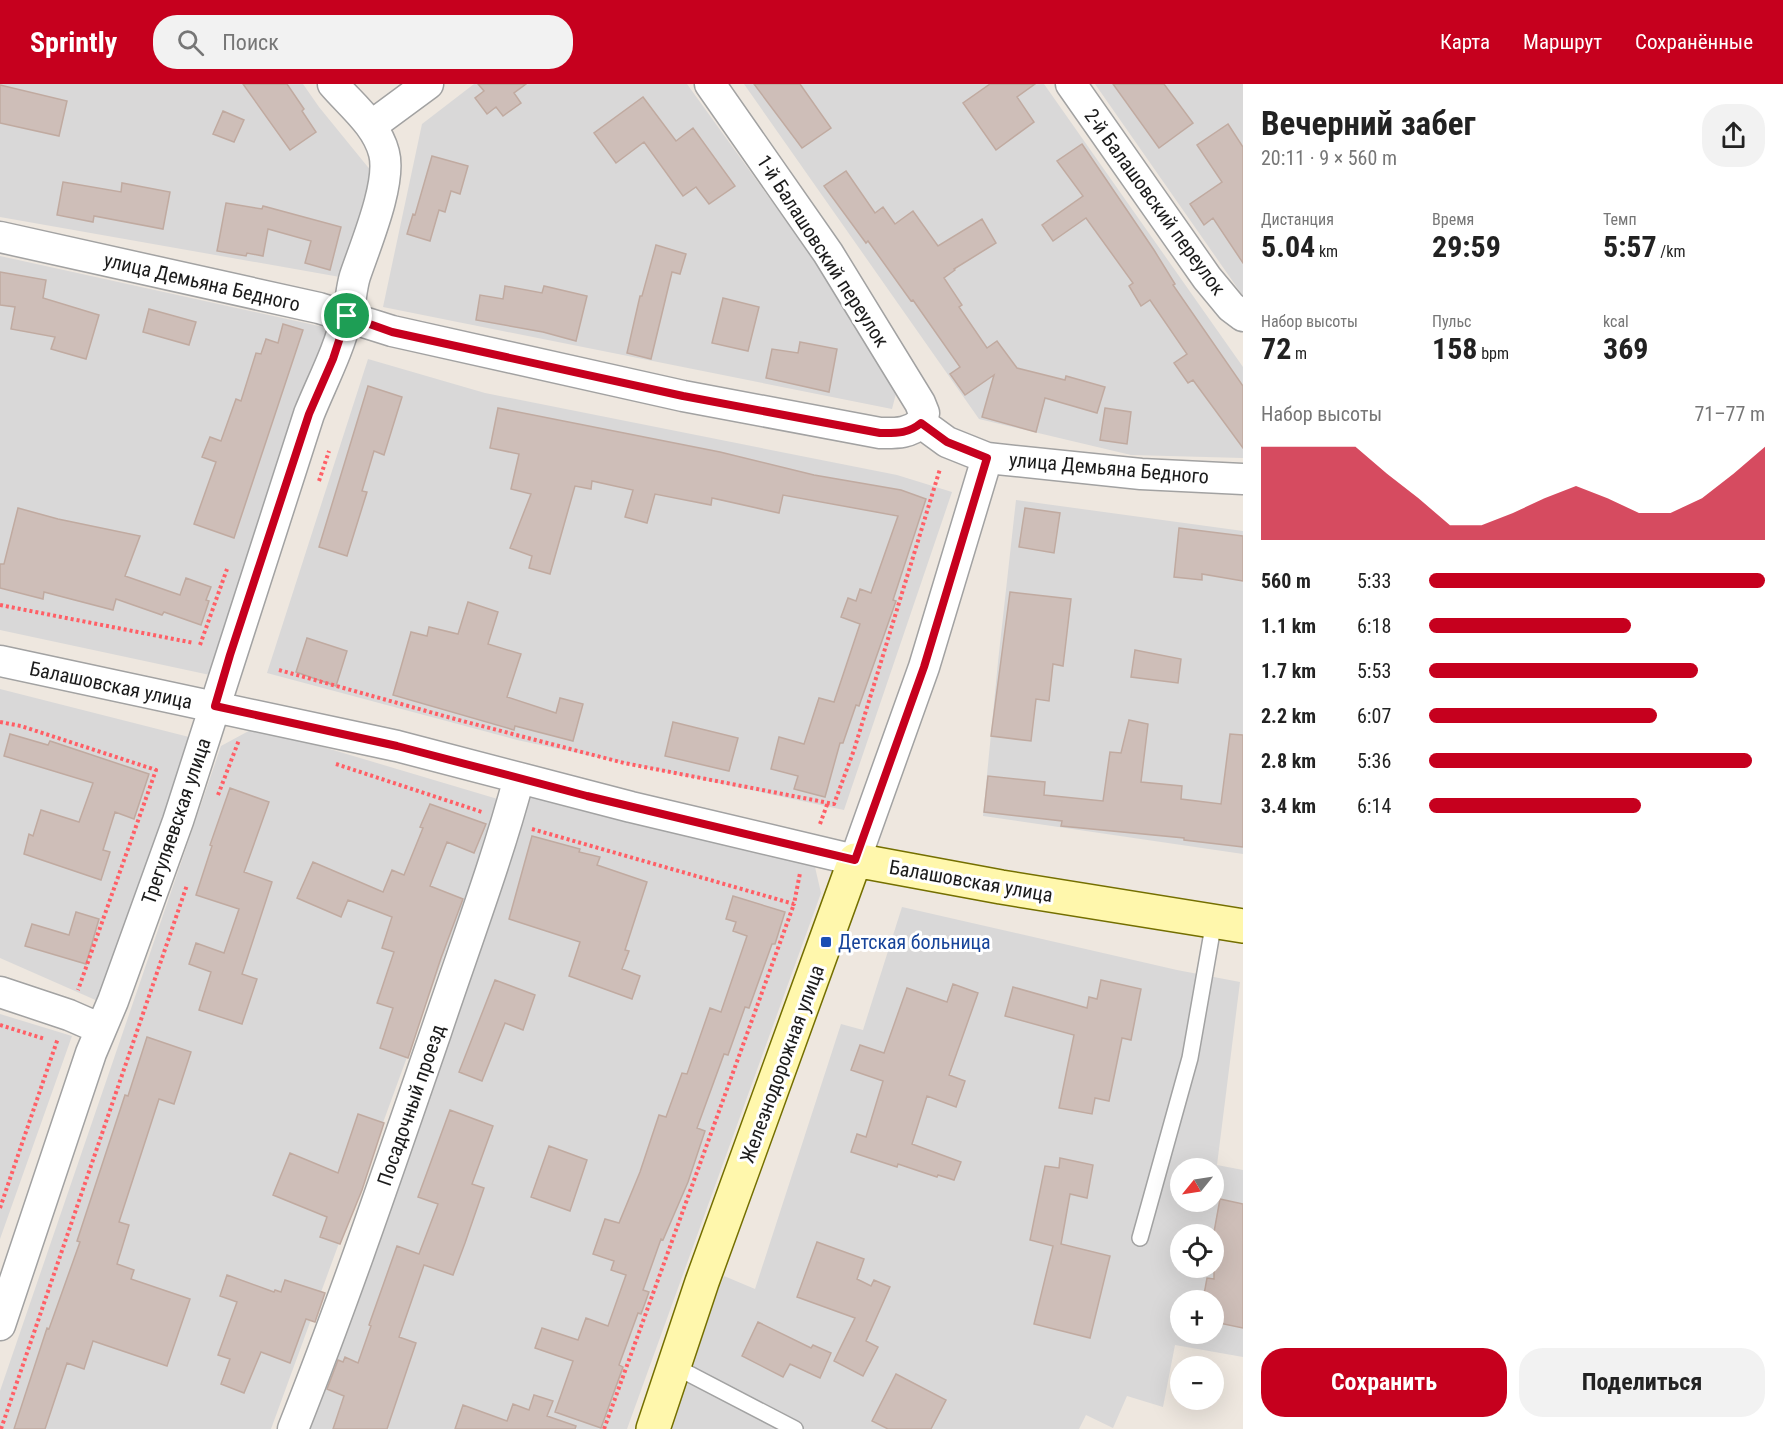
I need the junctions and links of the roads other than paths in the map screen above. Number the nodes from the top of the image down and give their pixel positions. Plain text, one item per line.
1 (333, 84) edge
2 (428, 84) edge
3 (710, 84) edge
4 (1071, 84) edge
5 (371, 126) junction
6 (0, 237) edge
7 (347, 316) junction
8 (1243, 316) edge
9 (921, 423) junction
10 (987, 458) junction
11 (1243, 479) edge
12 (0, 662) edge
13 (215, 706) junction
14 (519, 778) junction
15 (855, 860) junction
16 (1229, 923) edge
17 (0, 992) edge
18 (101, 1029) junction
19 (1140, 1238) dead end
20 (0, 1325) edge
21 (675, 1366) junction
22 (293, 1429) edge
23 (652, 1429) edge
24 (795, 1429) edge

1 - 5 street, Трегуляевская улица
2 - 5 street
3 - 9 street, 1-й Балашовский переулок
4 - 8 street, 2-й Балашовский переулок
5 - 7 street, Трегуляевская улица
6 - 7 street, улица Демьяна Бедного
7 - 9 street, улица Демьяна Бедного
7 - 13 street, Трегуляевская улица
9 - 10 street, улица Демьяна Бедного
10 - 11 street, улица Демьяна Бедного
10 - 15 street, Железнодорожная улица
12 - 13 street, Балашовская улица
13 - 14 street, Балашовская улица
13 - 18 street, Трегуляевская улица
14 - 15 street, Балашовская улица
14 - 22 street, Посадочный проезд
15 - 16 street, Балашовская улица
15 - 21 street, Железнодорожная улица
16 - 19 lane
17 - 18 street
18 - 20 street, Трегуляевская улица
21 - 23 street, Железнодорожная улица
21 - 24 lane

